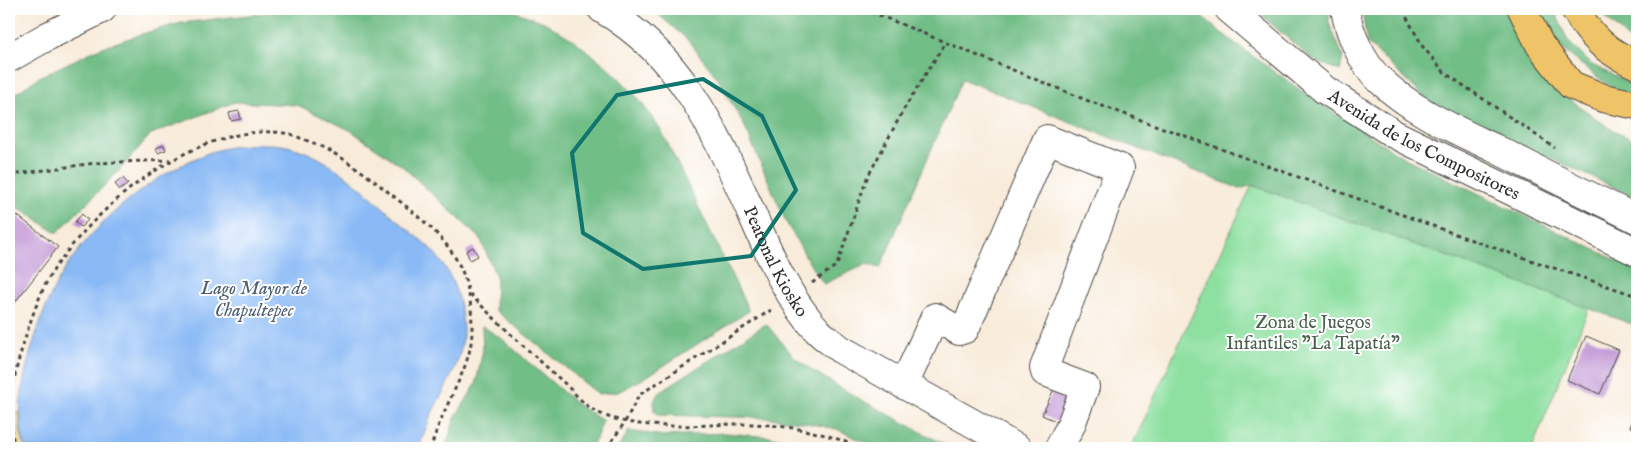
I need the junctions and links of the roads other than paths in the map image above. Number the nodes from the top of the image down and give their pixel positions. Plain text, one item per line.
1 (52, 9) edge
2 (102, 9) edge
3 (602, 9) edge
4 (1229, 9) edge
5 (1346, 9) edge
6 (1522, 9) edge
7 (1575, 9) edge
8 (48, 36) junction
9 (9, 58) edge
10 (1637, 65) edge
11 (1637, 105) edge
12 (1637, 219) edge
13 (1637, 252) edge
14 (904, 385) junction
15 (1018, 448) edge
16 (1060, 448) edge

1 - 8 street
2 - 8 street
3 - 14 street, Peatonal Kiosko
4 - 13 street, Avenida de los Compositores
5 - 12 street, Avenida de los Compositores
6 - 11 main road
7 - 10 main road
8 - 9 street
14 - 15 street, Peatonal Kiosko
14 - 16 street

